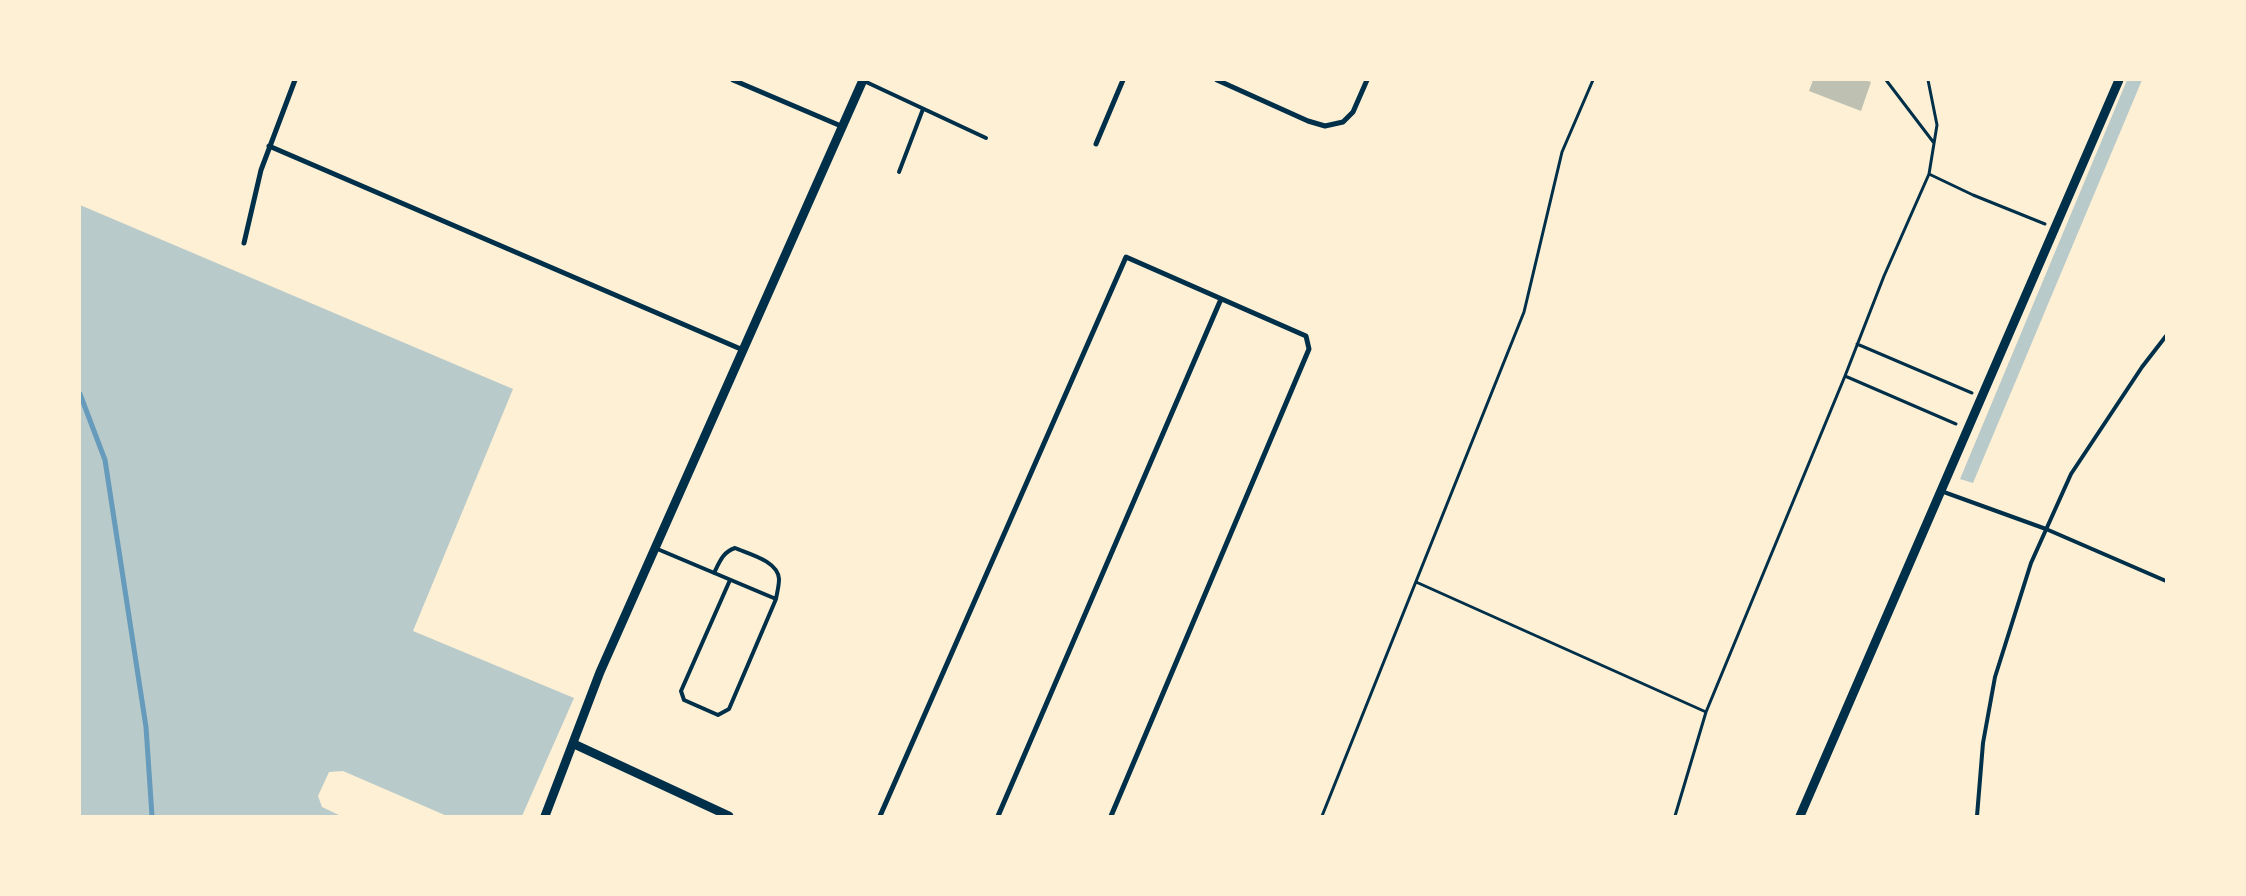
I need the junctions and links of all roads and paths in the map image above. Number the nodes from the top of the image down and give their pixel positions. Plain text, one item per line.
1 (295, 80) edge
2 (733, 80) edge
3 (863, 80) edge
4 (1123, 80) edge
5 (1217, 80) edge
6 (1367, 80) edge
7 (1593, 80) edge
8 (1886, 80) edge
9 (1928, 80) edge
10 (2119, 80) edge
11 (924, 109) junction
12 (841, 126) junction
13 (986, 138) dead end
14 (1934, 143) junction
15 (1096, 144) dead end
16 (269, 146) junction
17 (899, 172) dead end
18 (1929, 174) junction
19 (2055, 228) junction
20 (244, 244) dead end
21 (1221, 299) junction
22 (2166, 336) edge
23 (1858, 344) junction
24 (742, 350) junction
25 (1845, 376) junction
26 (1982, 398) junction
27 (1968, 429) junction
28 (1941, 491) junction
29 (2046, 530) junction
30 (655, 548) junction
31 (714, 573) junction
32 (730, 580) junction
33 (2166, 581) edge
34 (1416, 582) junction
35 (776, 599) junction
36 (1706, 712) junction
37 (574, 744) junction
38 (545, 816) edge
39 (729, 816) edge
40 (880, 816) edge
41 (998, 816) edge
42 (1111, 816) edge
43 (1322, 816) edge
44 (1675, 816) edge
45 (1800, 816) edge
46 (1977, 816) edge

1 - 16 street
2 - 12 street
3 - 11 lane
3 - 12 street
4 - 15 street
5 - 6 street
7 - 34 path
8 - 14 path
9 - 14 path
10 - 19 street
11 - 13 lane
11 - 17 lane
12 - 24 street
14 - 18 path
16 - 20 street
16 - 24 street
18 - 19 path
18 - 23 path
19 - 26 street
21 - 40 street
21 - 41 street
21 - 42 street
22 - 29 lane
23 - 25 path
23 - 26 path
24 - 30 street
25 - 27 path
25 - 36 path
26 - 27 street
27 - 28 street
28 - 29 lane
28 - 45 street
29 - 33 lane
29 - 46 lane
30 - 31 lane
30 - 37 street
31 - 32 lane
31 - 35 lane
32 - 35 lane
32 - 35 lane
34 - 36 path
34 - 43 path
36 - 44 path
37 - 38 street
37 - 39 street

